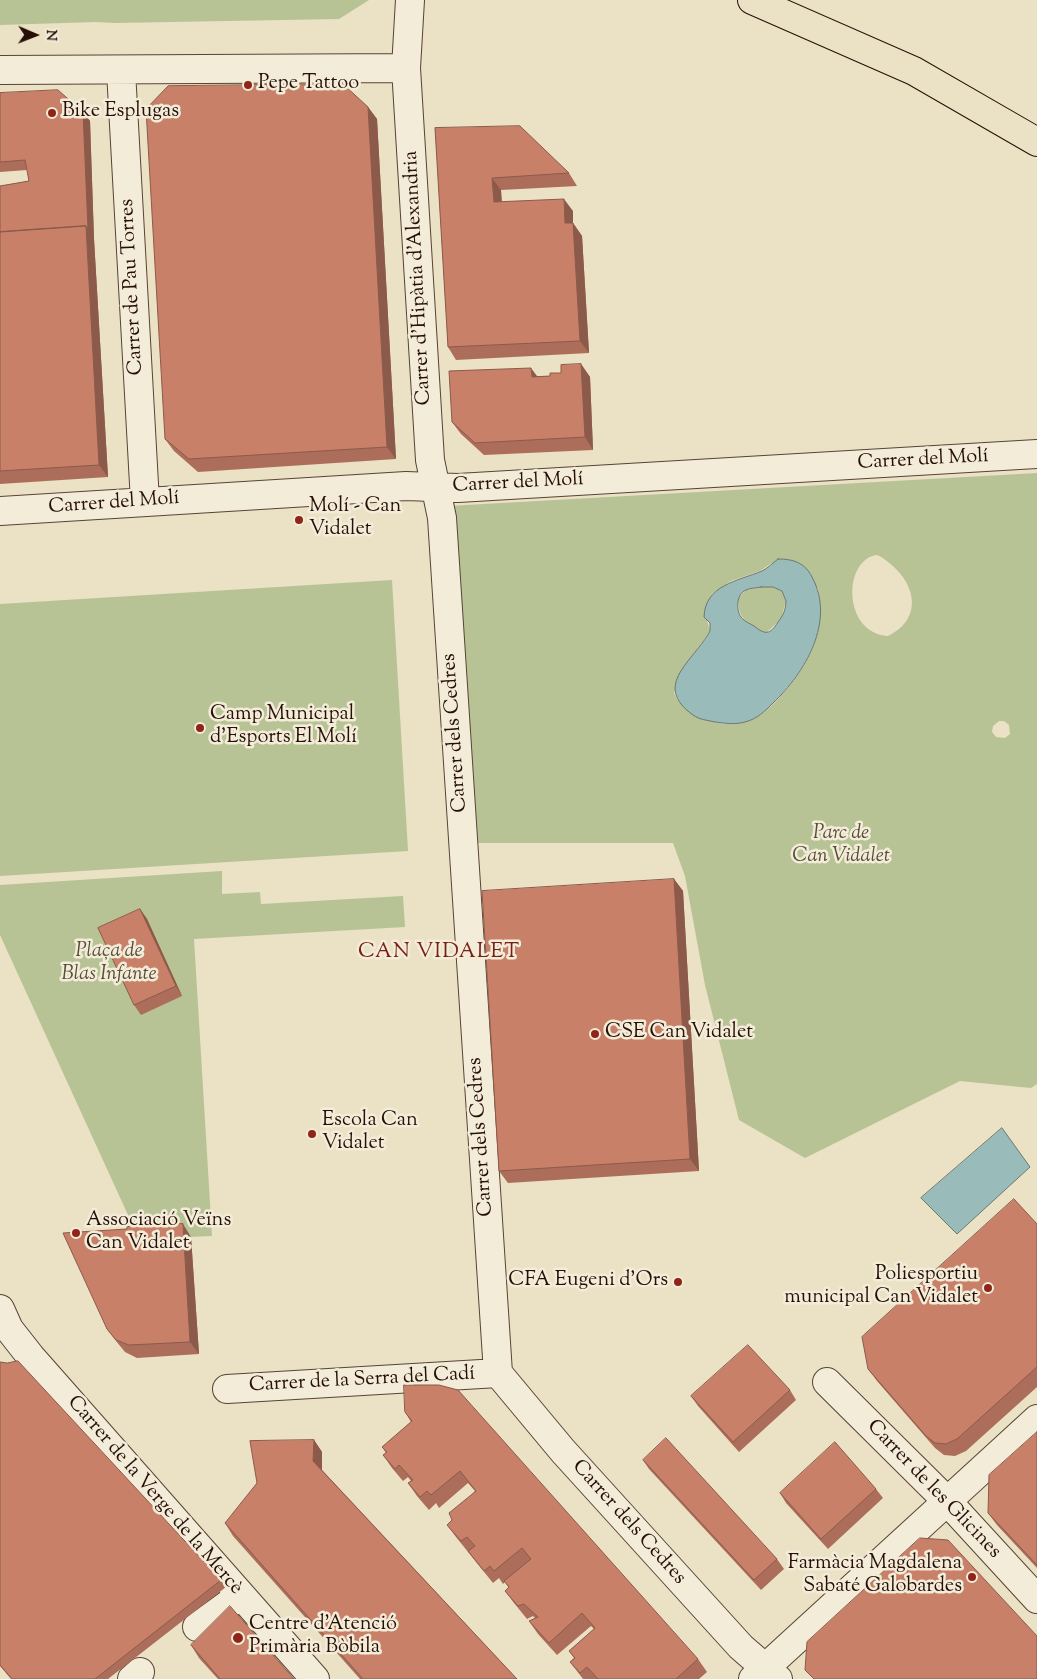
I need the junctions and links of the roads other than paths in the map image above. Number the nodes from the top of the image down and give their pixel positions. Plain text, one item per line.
1 (410, 0) edge
2 (752, 0) edge
3 (406, 68) junction
4 (0, 70) edge
5 (122, 71) junction
6 (1037, 142) edge
7 (1037, 454) edge
8 (436, 487) junction
9 (145, 502) junction
10 (0, 512) edge
11 (3, 1324) edge
12 (498, 1372) junction
13 (827, 1382) dead end
14 (227, 1389) dead end
15 (1037, 1419) edge
16 (947, 1501) junction
17 (242, 1595) junction
18 (1037, 1599) edge
19 (197, 1627) dead end
20 (765, 1675) edge
21 (315, 1679) edge

1 - 3 street, Carrer d'Hipàtia d'Alexandria
2 - 6 highway
3 - 5 street
3 - 8 street, Carrer d'Hipàtia d'Alexandria
4 - 5 street
5 - 9 street, Carrer de Pau Torres
7 - 8 street, Carrer del Molí
8 - 9 street, Carrer del Molí
8 - 12 street, Carrer dels Cedres
9 - 10 street, Carrer del Molí
11 - 17 street, Carrer de la Verge de la Mercè
12 - 14 street, Carrer de la Serra del Cadí
12 - 20 street, Carrer dels Cedres
13 - 16 street, Carrer de les Glicines
15 - 16 street
16 - 18 street, Carrer de les Glicines
16 - 20 street
17 - 19 street
17 - 21 street, Carrer de la Verge de la Mercè

